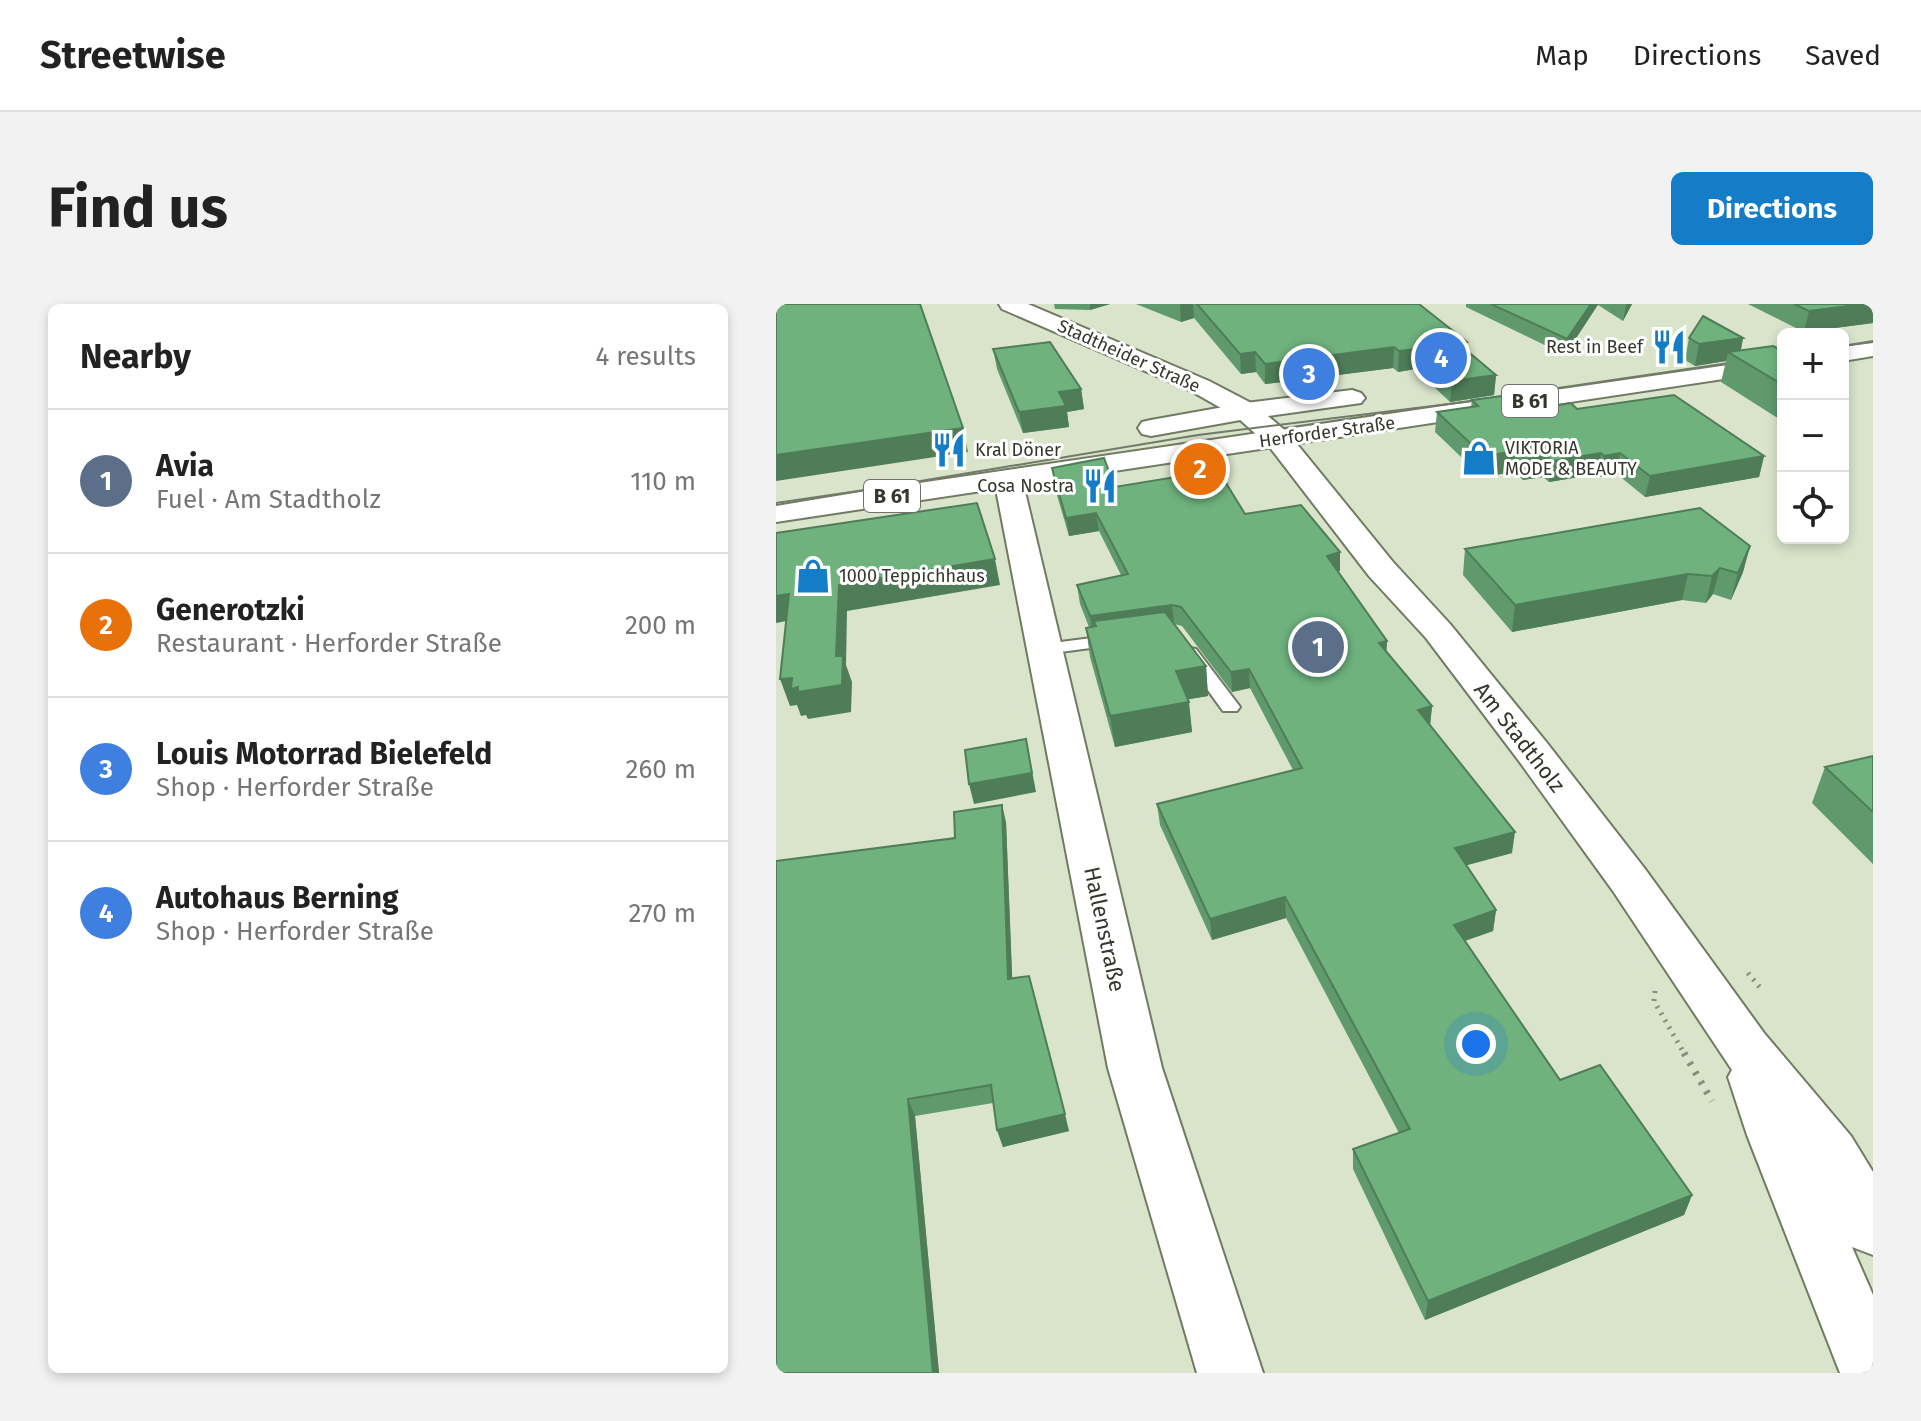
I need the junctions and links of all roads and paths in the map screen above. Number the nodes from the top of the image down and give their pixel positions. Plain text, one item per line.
1 (1010, 304) edge
2 (1873, 332) edge
3 (1849, 335) edge
4 (1777, 346) edge
5 (1873, 349) edge
6 (1849, 353) edge
7 (1777, 364) edge
8 (1495, 381) dead end
9 (1376, 395) dead end
10 (1246, 411) junction
11 (1118, 434) dead end
12 (1278, 439) junction
13 (1075, 442) dead end
14 (1008, 479) junction
15 (776, 491) edge
16 (776, 513) edge
17 (1174, 632) edge
18 (1131, 637) edge
19 (1045, 649) junction
20 (1230, 707) dead end
21 (1745, 1048) junction
22 (1873, 1227) edge
23 (1873, 1372) edge
24 (1230, 1373) edge

1 - 10 street, Stadtheider Straße
2 - 3 street
4 - 8 street, B 61
5 - 6 street
7 - 12 street, Herforder Straße / B 61
9 - 10 street, Herforder Straße
10 - 11 street, Herforder Straße
10 - 12 street, Stadtheider Straße
12 - 14 street, Herforder Straße / B 61
12 - 21 street, Am Stadtholz
13 - 15 street, B 61
14 - 16 street, Herforder Straße / B 61
14 - 19 street, Hallenstraße
17 - 20 lane
18 - 19 lane
19 - 24 street, Hallenstraße
21 - 22 street, Am Stadtholz
21 - 23 street, Am Stadtholz

